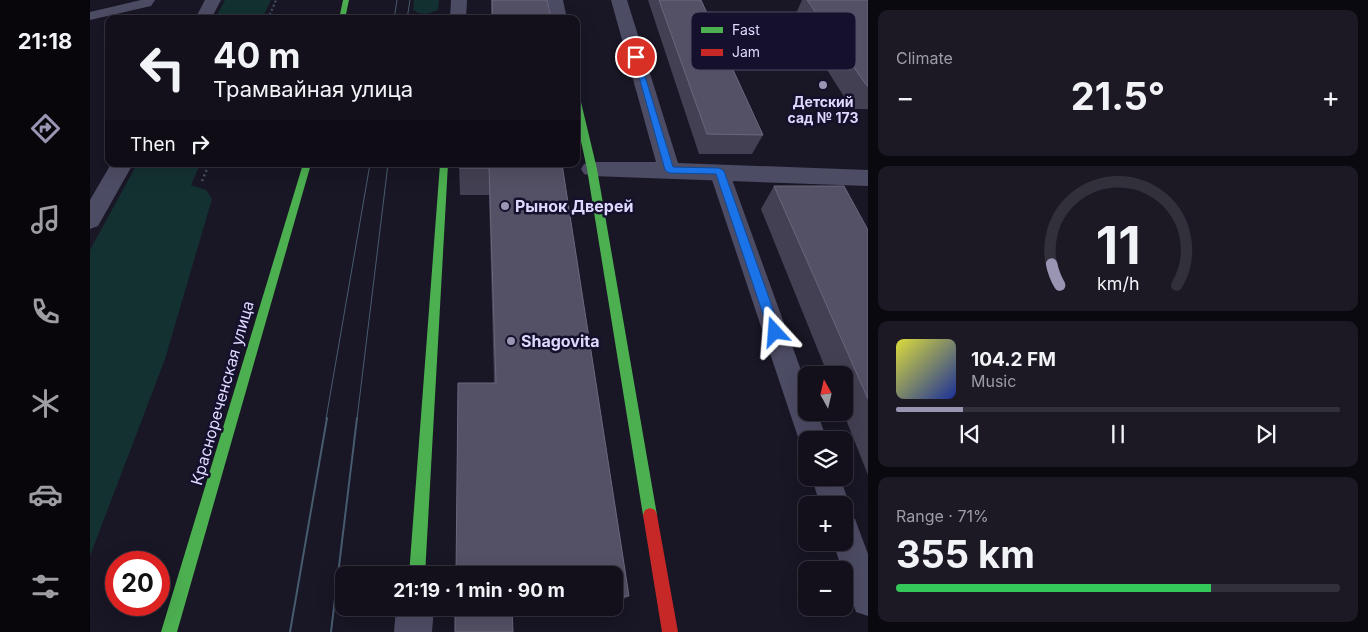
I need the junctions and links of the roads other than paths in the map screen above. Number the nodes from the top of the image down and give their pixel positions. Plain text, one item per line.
1 (148, 0) edge
2 (213, 0) edge
3 (346, 0) edge
4 (459, 0) edge
5 (555, 0) edge
6 (618, 0) edge
7 (205, 15) edge
8 (343, 15) edge
9 (458, 15) edge
10 (558, 15) edge
11 (90, 16) edge
12 (580, 116) edge
13 (120, 167) edge
14 (306, 167) edge
15 (444, 167) edge
16 (592, 169) junction
17 (669, 170) junction
18 (719, 171) junction
19 (868, 178) edge
20 (90, 220) edge
21 (810, 431) edge
22 (851, 551) edge
23 (417, 566) edge
24 (868, 600) edge
25 (414, 616) edge
26 (168, 632) edge
27 (413, 632) edge
28 (670, 632) edge

1 - 11 lane
2 - 7 street
3 - 8 street
4 - 9 street
5 - 10 street
6 - 17 street
12 - 16 street
13 - 20 street
14 - 26 street, Краснореченская улица
15 - 23 street
16 - 17 street
16 - 28 street
17 - 18 street
18 - 19 street
18 - 21 lane
22 - 24 lane
25 - 27 street

